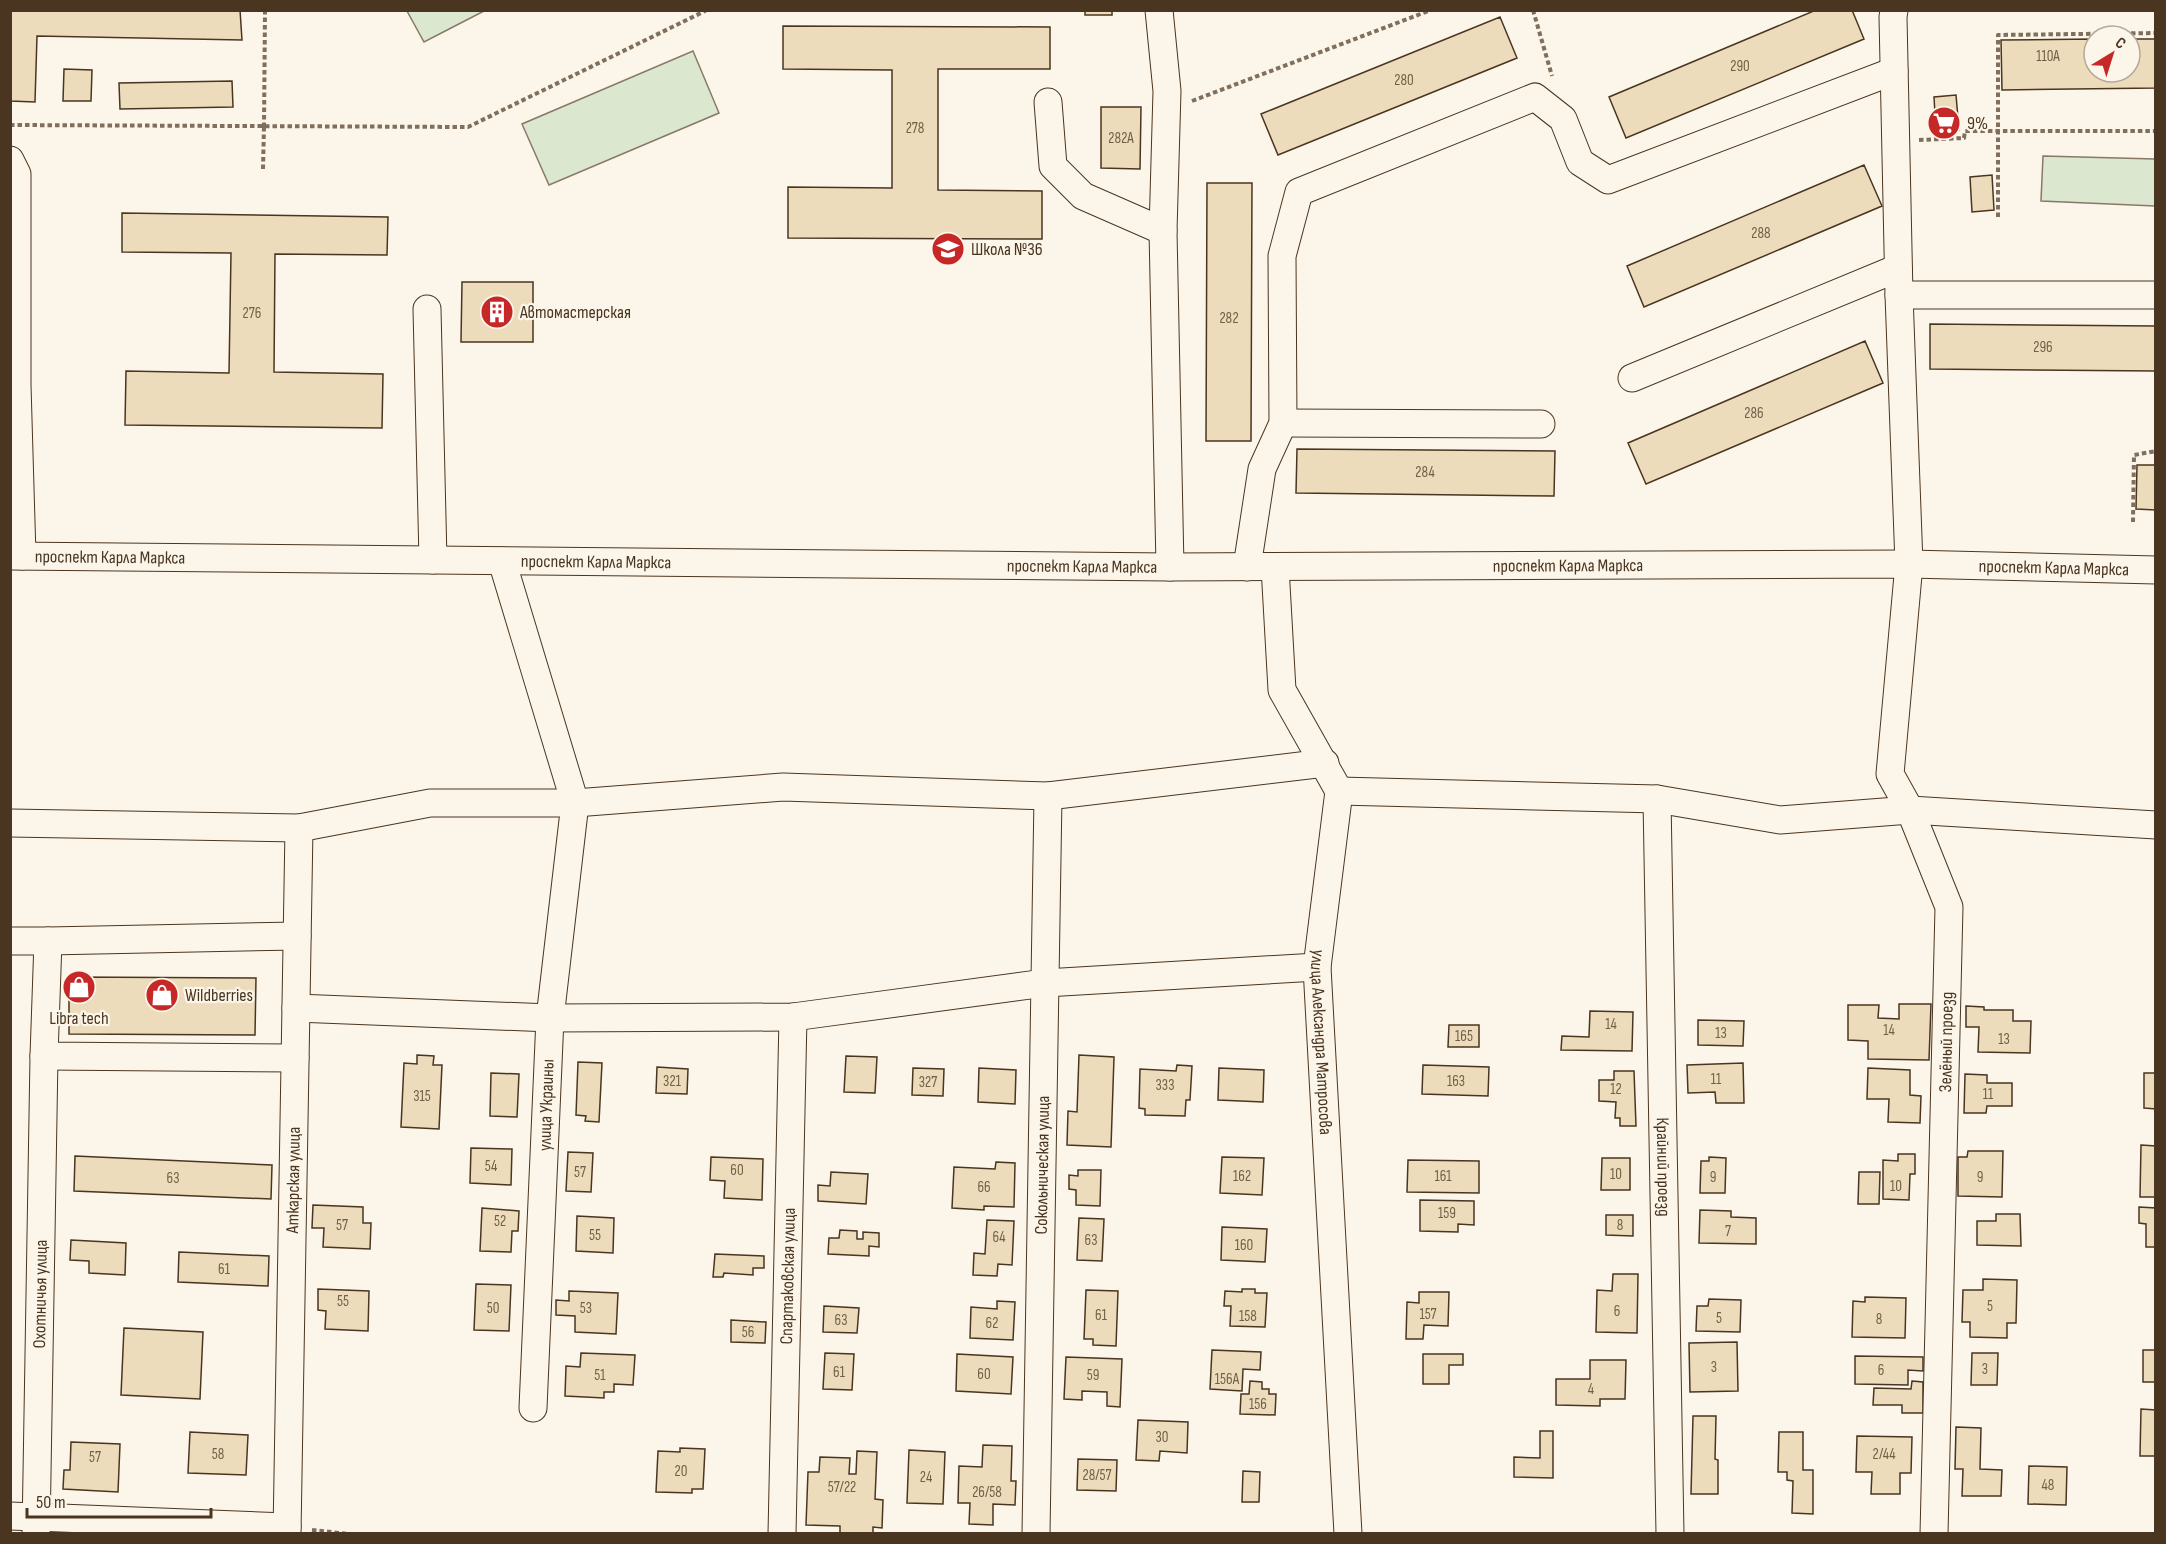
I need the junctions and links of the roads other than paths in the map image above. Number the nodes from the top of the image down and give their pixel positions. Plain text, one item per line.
1 (1159, 10) edge
2 (1894, 10) edge
3 (1894, 71) junction
4 (1048, 102) dead end
5 (13, 170) edge
6 (1163, 231) junction
7 (1898, 268) junction
8 (1899, 295) junction
9 (2156, 295) edge
10 (427, 309) dead end
11 (1632, 378) dead end
12 (14, 385) edge
13 (1283, 423) junction
14 (1541, 424) dead end
15 (16, 556) edge
16 (432, 560) junction
17 (502, 561) junction
18 (1909, 564) junction
19 (1170, 567) junction
20 (1247, 567) junction
21 (1275, 567) junction
22 (2156, 570) edge
23 (1324, 763) junction
24 (1339, 791) junction
25 (1048, 796) junction
26 (1657, 799) junction
27 (575, 803) junction
28 (1910, 810) junction
29 (10, 823) edge
30 (2156, 825) edge
31 (299, 828) junction
32 (297, 936) junction
33 (10, 940) edge
34 (48, 941) junction
35 (1317, 967) junction
36 (1045, 983) junction
37 (296, 1008) junction
38 (793, 1017) junction
39 (550, 1018) junction
40 (44, 1056) junction
41 (295, 1058) junction
42 (533, 1408) dead end
43 (28, 1522) edge
44 (287, 1530) edge
45 (782, 1533) edge
46 (1036, 1533) edge
47 (1348, 1533) edge
48 (1670, 1533) edge
49 (1934, 1533) edge

1 - 6 street
2 - 3 street, Зелёный проезд
3 - 7 street, Зелёный проезд
3 - 13 street
4 - 6 street
5 - 12 street
6 - 19 street
7 - 8 street, Зелёный проезд
7 - 11 street
8 - 9 street
8 - 18 street, Зелёный проезд
10 - 16 street
12 - 15 street
13 - 14 street
13 - 20 street
15 - 16 street, проспект Карла Маркса
16 - 17 street, проспект Карла Маркса
17 - 19 street, проспект Карла Маркса
17 - 27 street
18 - 21 street, проспект Карла Маркса
18 - 22 street, проспект Карла Маркса
18 - 28 street, Зелёный проезд
19 - 20 street, проспект Карла Маркса
20 - 21 street, проспект Карла Маркса
21 - 23 street
23 - 24 street
23 - 25 street
24 - 26 street
24 - 35 street, улица Александра Матросова
25 - 27 street
25 - 36 street, Сокольническая улица
26 - 28 street
26 - 48 street, Крайний проезд
27 - 31 street
27 - 39 street, улица Украины
28 - 30 street
28 - 49 street, Зелёный проезд
29 - 31 street
31 - 32 street, Аткарская улица
32 - 34 street
32 - 37 street, Аткарская улица
33 - 34 street
34 - 40 street, Охотничья улица
35 - 36 street
35 - 47 street, улица Александра Матросова
36 - 38 street
36 - 46 street, Сокольническая улица
37 - 39 street
37 - 41 street, Аткарская улица
38 - 39 street
38 - 45 street, Спартаковская улица
39 - 42 street, улица Украины
40 - 41 street
40 - 43 street, Охотничья улица
41 - 44 street, Аткарская улица
43 - 44 street

